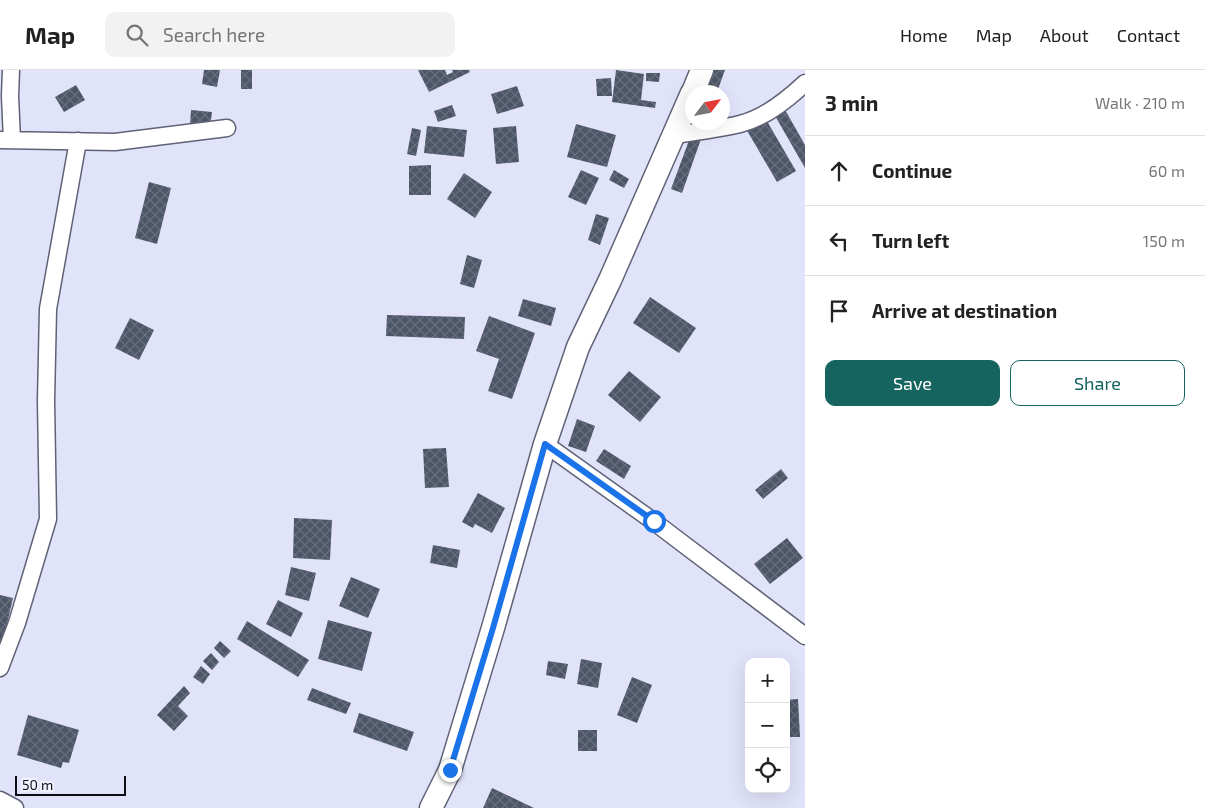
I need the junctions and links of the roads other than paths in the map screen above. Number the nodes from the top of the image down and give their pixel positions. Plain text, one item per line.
1 (11, 70) edge
2 (702, 70) edge
3 (805, 82) edge
4 (696, 85) edge
5 (685, 111) edge
6 (227, 128) dead end
7 (674, 135) junction
8 (6, 140) edge
9 (78, 141) junction
10 (545, 444) junction
11 (805, 636) edge
12 (0, 668) edge
13 (0, 800) edge
14 (15, 808) edge
15 (431, 808) edge

1 - 8 street
2 - 4 street
3 - 7 street
5 - 7 street
6 - 9 street
7 - 10 street
8 - 9 street
9 - 12 street
10 - 11 street
10 - 15 street
13 - 14 street

